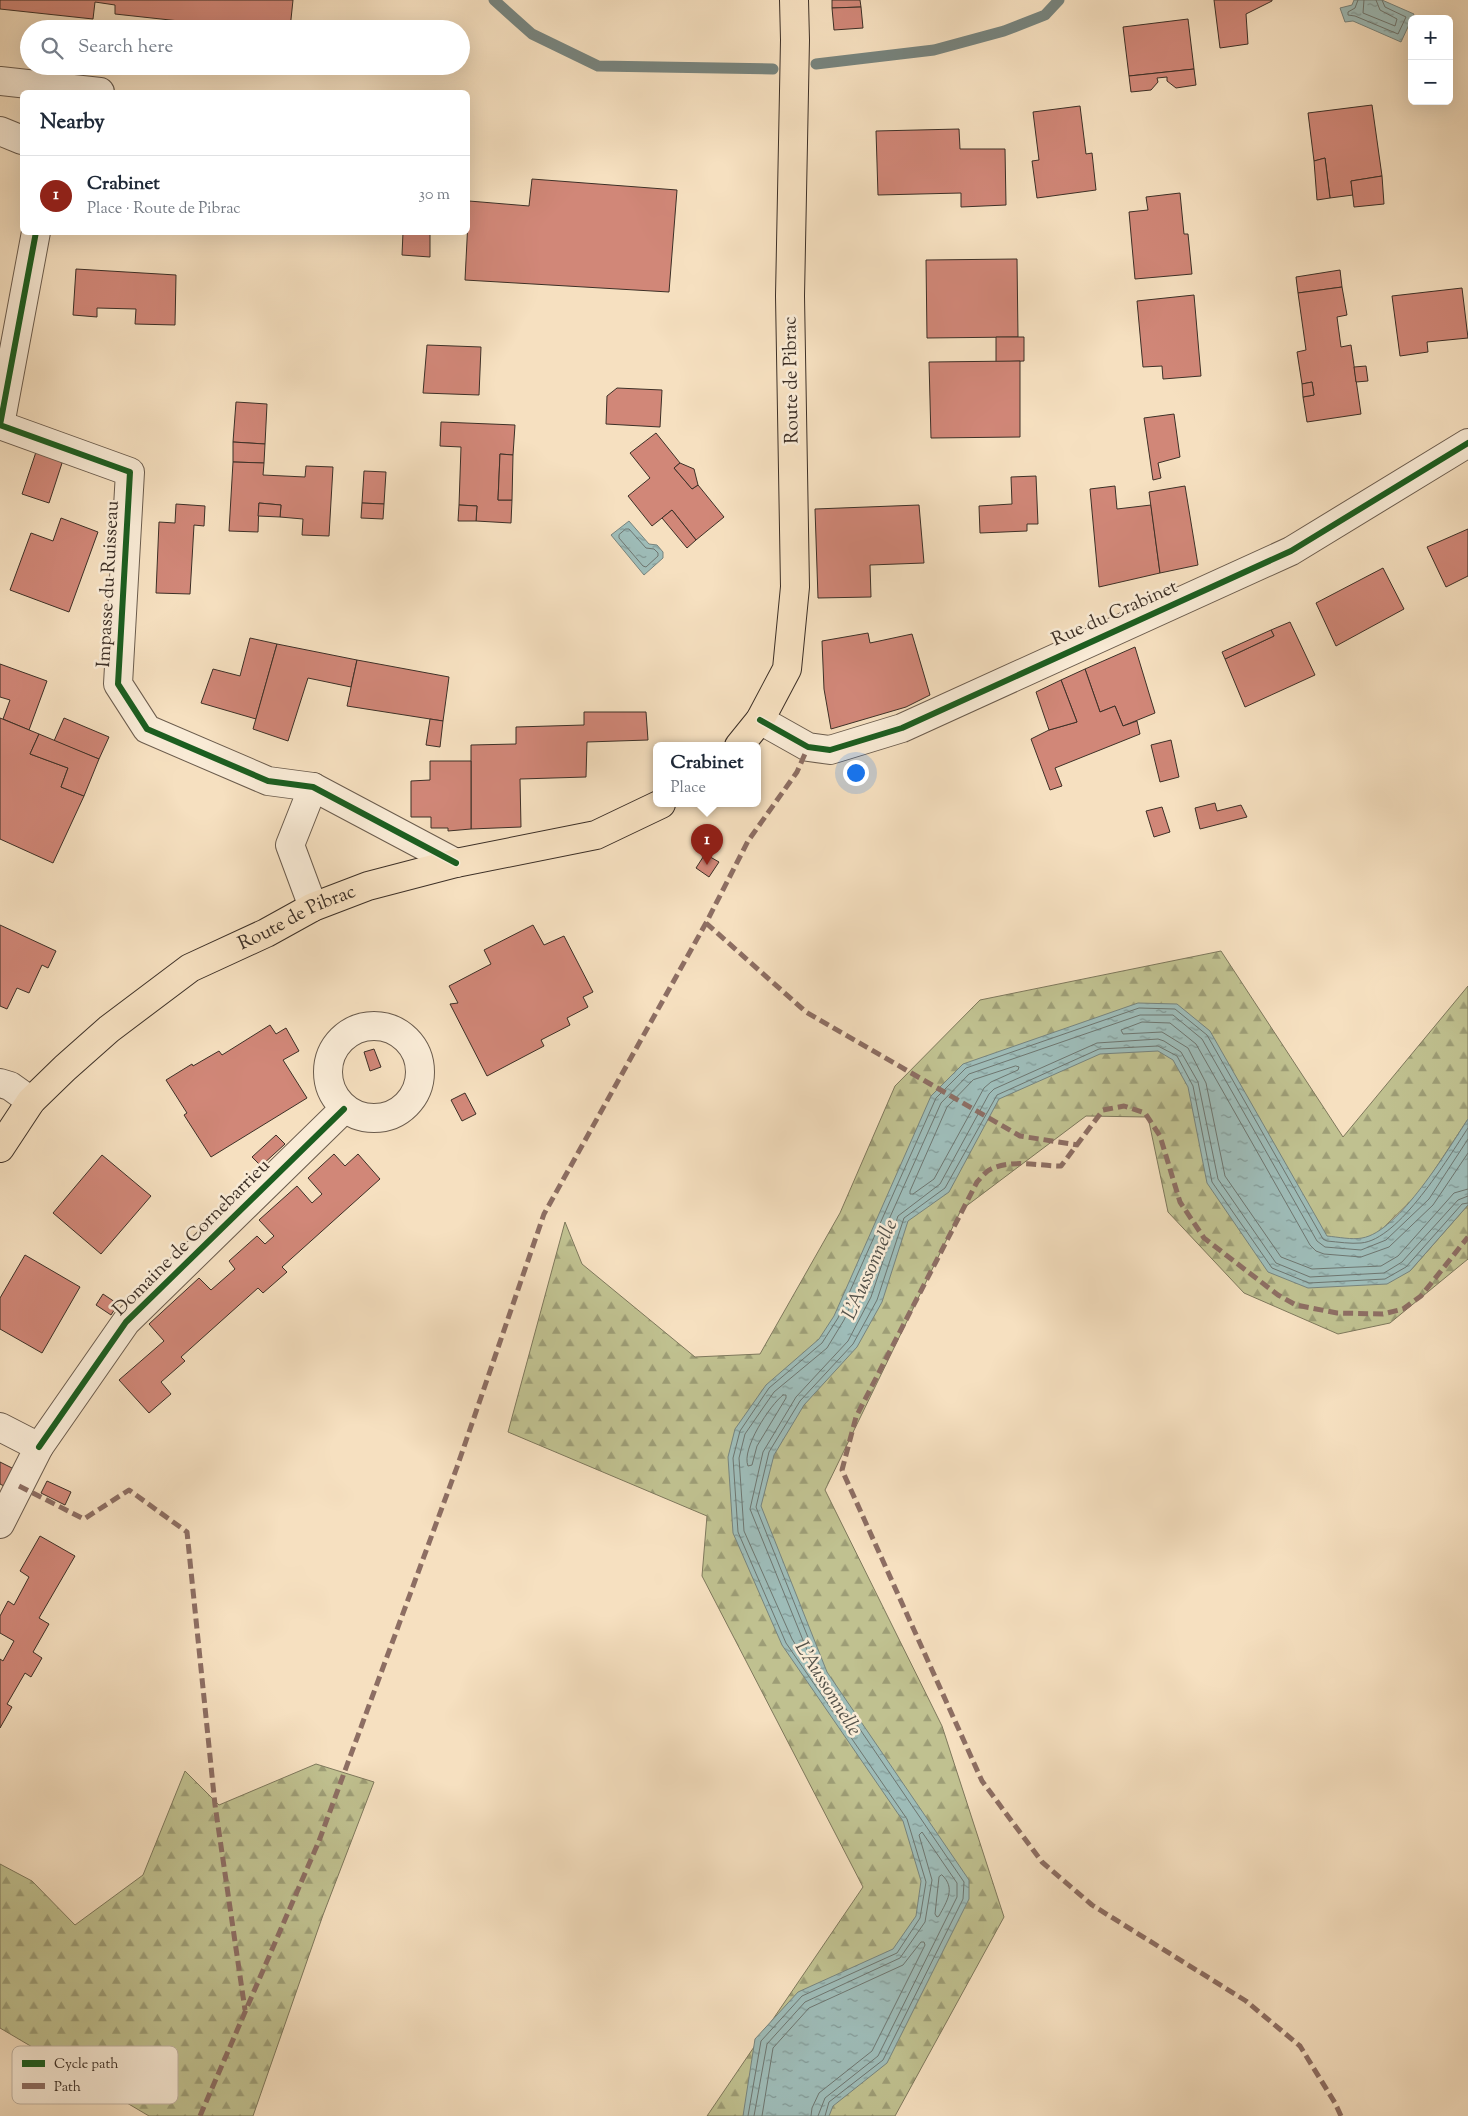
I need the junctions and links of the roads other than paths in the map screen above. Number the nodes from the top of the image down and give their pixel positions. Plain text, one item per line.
1 (794, 0) edge
2 (0, 81) edge
3 (82, 90) edge
4 (0, 131) edge
5 (20, 139) edge
6 (35, 235) edge
7 (1468, 443) edge
8 (760, 720) junction
9 (742, 742) edge
10 (313, 787) junction
11 (655, 807) edge
12 (456, 863) junction
13 (313, 907) junction
14 (0, 1082) edge
15 (31, 1101) junction
16 (344, 1108) dead end
17 (0, 1148) edge
18 (0, 1426) edge
19 (39, 1448) junction
20 (0, 1524) edge

1 - 8 main road, Route de Pibrac
2 - 3 street
4 - 5 street
6 - 10 street, Impasse du Ruisseau
7 - 8 street, Rue du Crabinet
8 - 9 main road, Route de Pibrac
10 - 12 street, Impasse du Ruisseau
10 - 13 street
11 - 12 main road, Route de Pibrac
12 - 13 main road, Route de Pibrac
13 - 15 main road, Route de Pibrac
14 - 15 street
15 - 17 main road, Route de Pibrac
16 - 19 street, Domaine de Cornebarrieu
18 - 19 street
19 - 20 street, Domaine de Cornebarrieu

